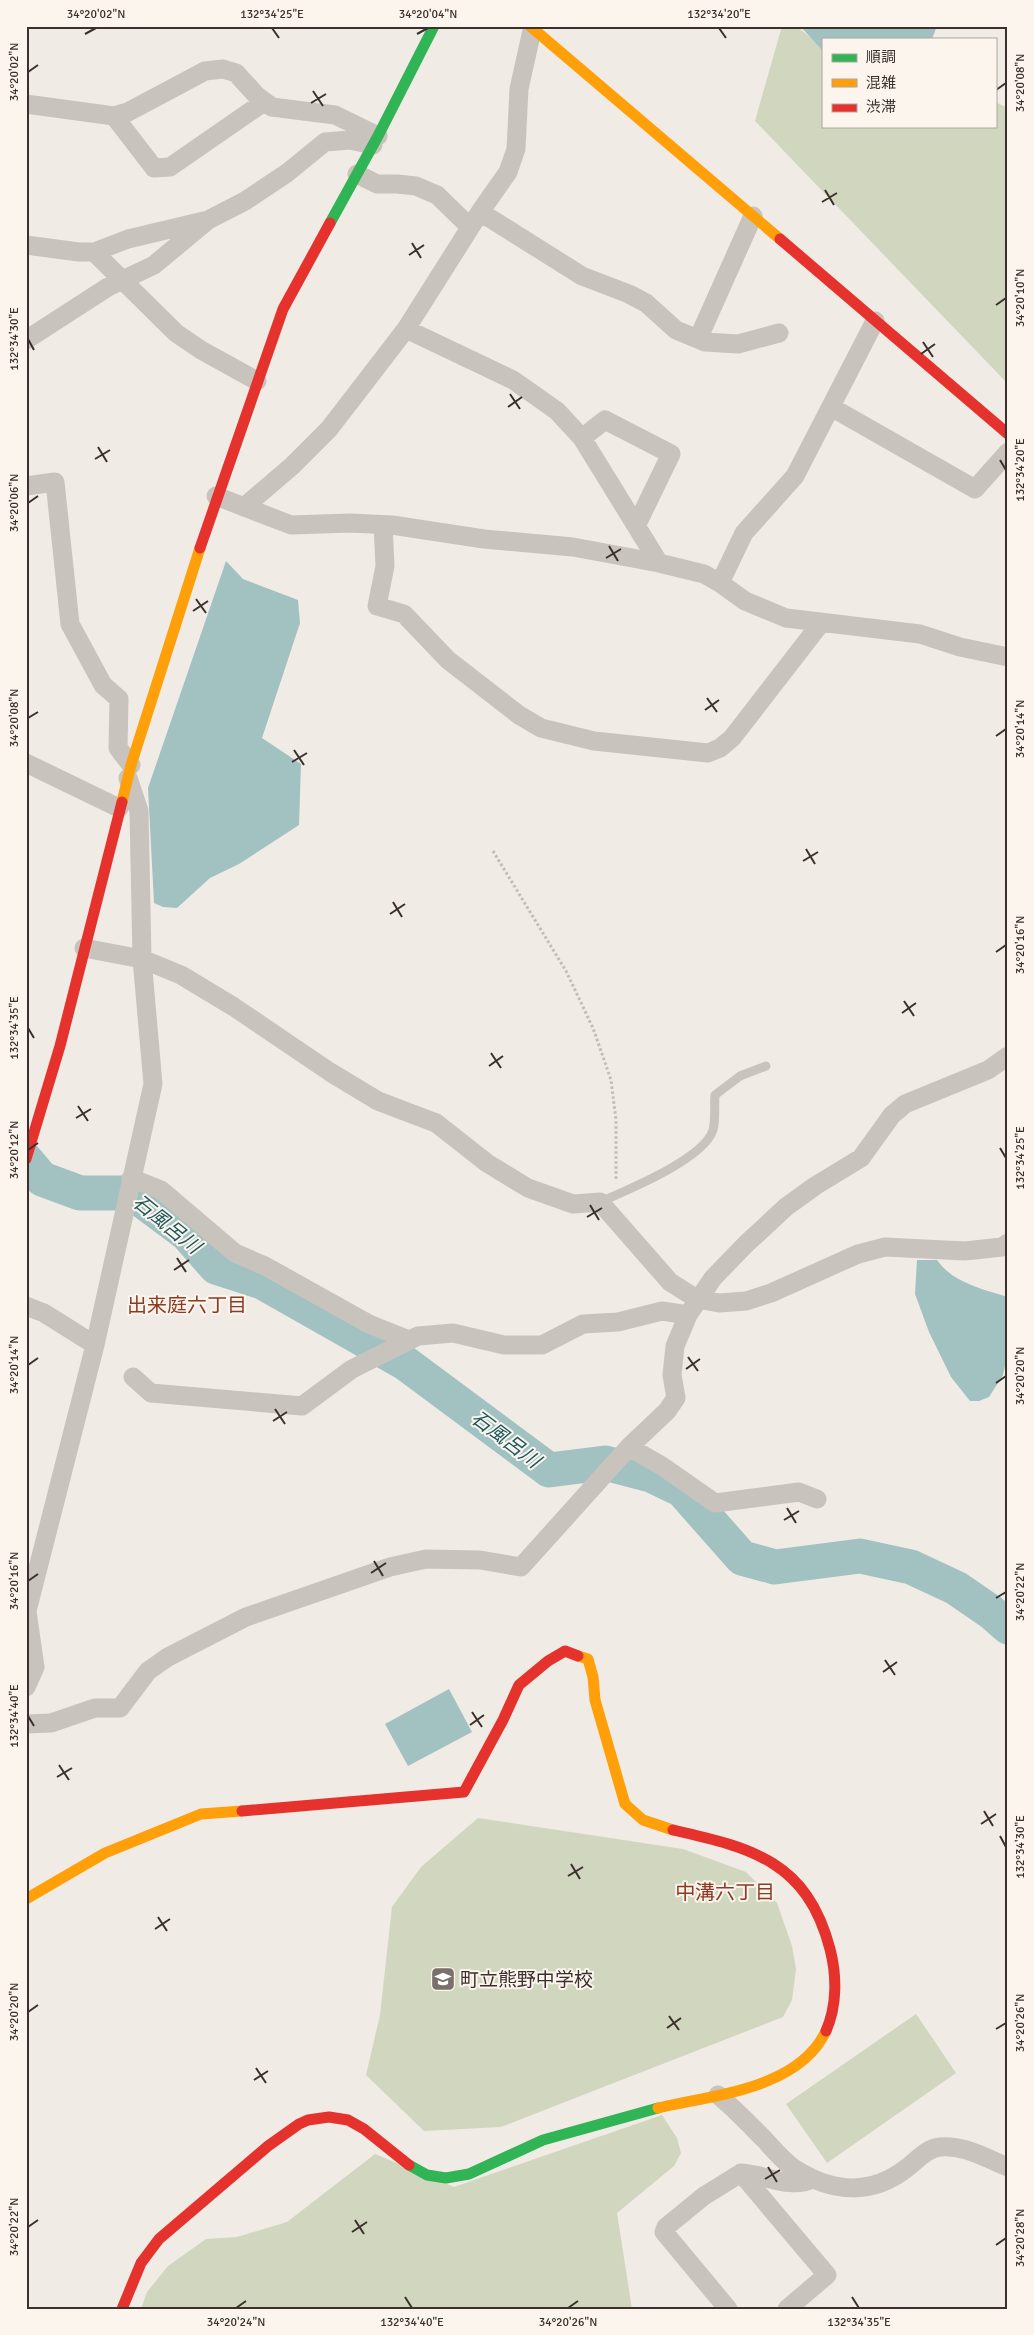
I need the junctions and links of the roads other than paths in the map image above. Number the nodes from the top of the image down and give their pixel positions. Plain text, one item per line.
1 (434, 26) edge
2 (532, 27) edge
3 (264, 102) junction
4 (26, 104) edge
5 (114, 116) junction
6 (375, 140) junction
7 (357, 174) junction
8 (753, 216) junction
9 (208, 220) junction
10 (475, 220) junction
11 (26, 245) edge
12 (94, 252) junction
13 (122, 280) junction
14 (875, 321) junction
15 (406, 330) junction
16 (779, 333) dead end
17 (698, 339) junction
18 (26, 340) edge
19 (257, 381) junction
20 (831, 407) junction
21 (1008, 434) edge
22 (582, 438) junction
23 (1008, 452) edge
24 (26, 486) edge
25 (216, 496) junction
26 (244, 507) junction
27 (383, 525) junction
28 (636, 526) junction
29 (659, 563) junction
30 (720, 582) junction
31 (820, 623) junction
32 (1008, 656) edge
33 (26, 763) edge
34 (129, 772) junction
35 (119, 808) junction
36 (84, 948) junction
37 (142, 959) junction
38 (1008, 1056) edge
39 (766, 1066) dead end
40 (28, 1154) edge
41 (129, 1188) junction
42 (608, 1199) junction
43 (1006, 1250) edge
44 (697, 1299) junction
45 (26, 1306) edge
46 (688, 1315) junction
47 (403, 1343) junction
48 (95, 1345) junction
49 (133, 1376) dead end
50 (627, 1450) junction
51 (818, 1499) dead end
52 (26, 1688) edge
53 (26, 1724) edge
54 (26, 1898) edge
55 (718, 2095) junction
56 (1008, 2167) edge
57 (741, 2173) junction
58 (812, 2179) junction
59 (122, 2309) edge
60 (728, 2309) edge
61 (787, 2309) edge

1 - 6 street
2 - 8 street
2 - 10 street
3 - 5 street
3 - 5 street
3 - 6 street
4 - 5 street
6 - 7 street
6 - 9 street
7 - 10 street
7 - 19 street
8 - 14 street
8 - 17 street
9 - 12 street
9 - 13 street
10 - 15 street
10 - 17 street
11 - 12 street
12 - 13 street
13 - 18 street
13 - 19 street
14 - 20 street
14 - 21 street
15 - 22 street
15 - 26 street
16 - 17 street
19 - 25 street
20 - 23 street
20 - 30 street
22 - 28 street
22 - 28 street
24 - 34 street
25 - 26 street
25 - 34 street
26 - 27 street
27 - 29 street
27 - 31 street
28 - 29 street
29 - 30 street
30 - 31 street
31 - 32 street
33 - 35 street
34 - 35 street
34 - 37 street
35 - 36 street
36 - 37 street
36 - 40 street
37 - 41 street
37 - 42 street
38 - 44 street
39 - 42 lane
41 - 47 street
41 - 48 street
42 - 44 street
43 - 44 street
44 - 46 street
45 - 48 street
46 - 47 street
46 - 50 street
47 - 49 street
48 - 52 street
50 - 51 street
50 - 53 street
54 - 55 street
55 - 58 street
55 - 59 street
56 - 58 street
57 - 58 street
57 - 60 street
57 - 61 street

